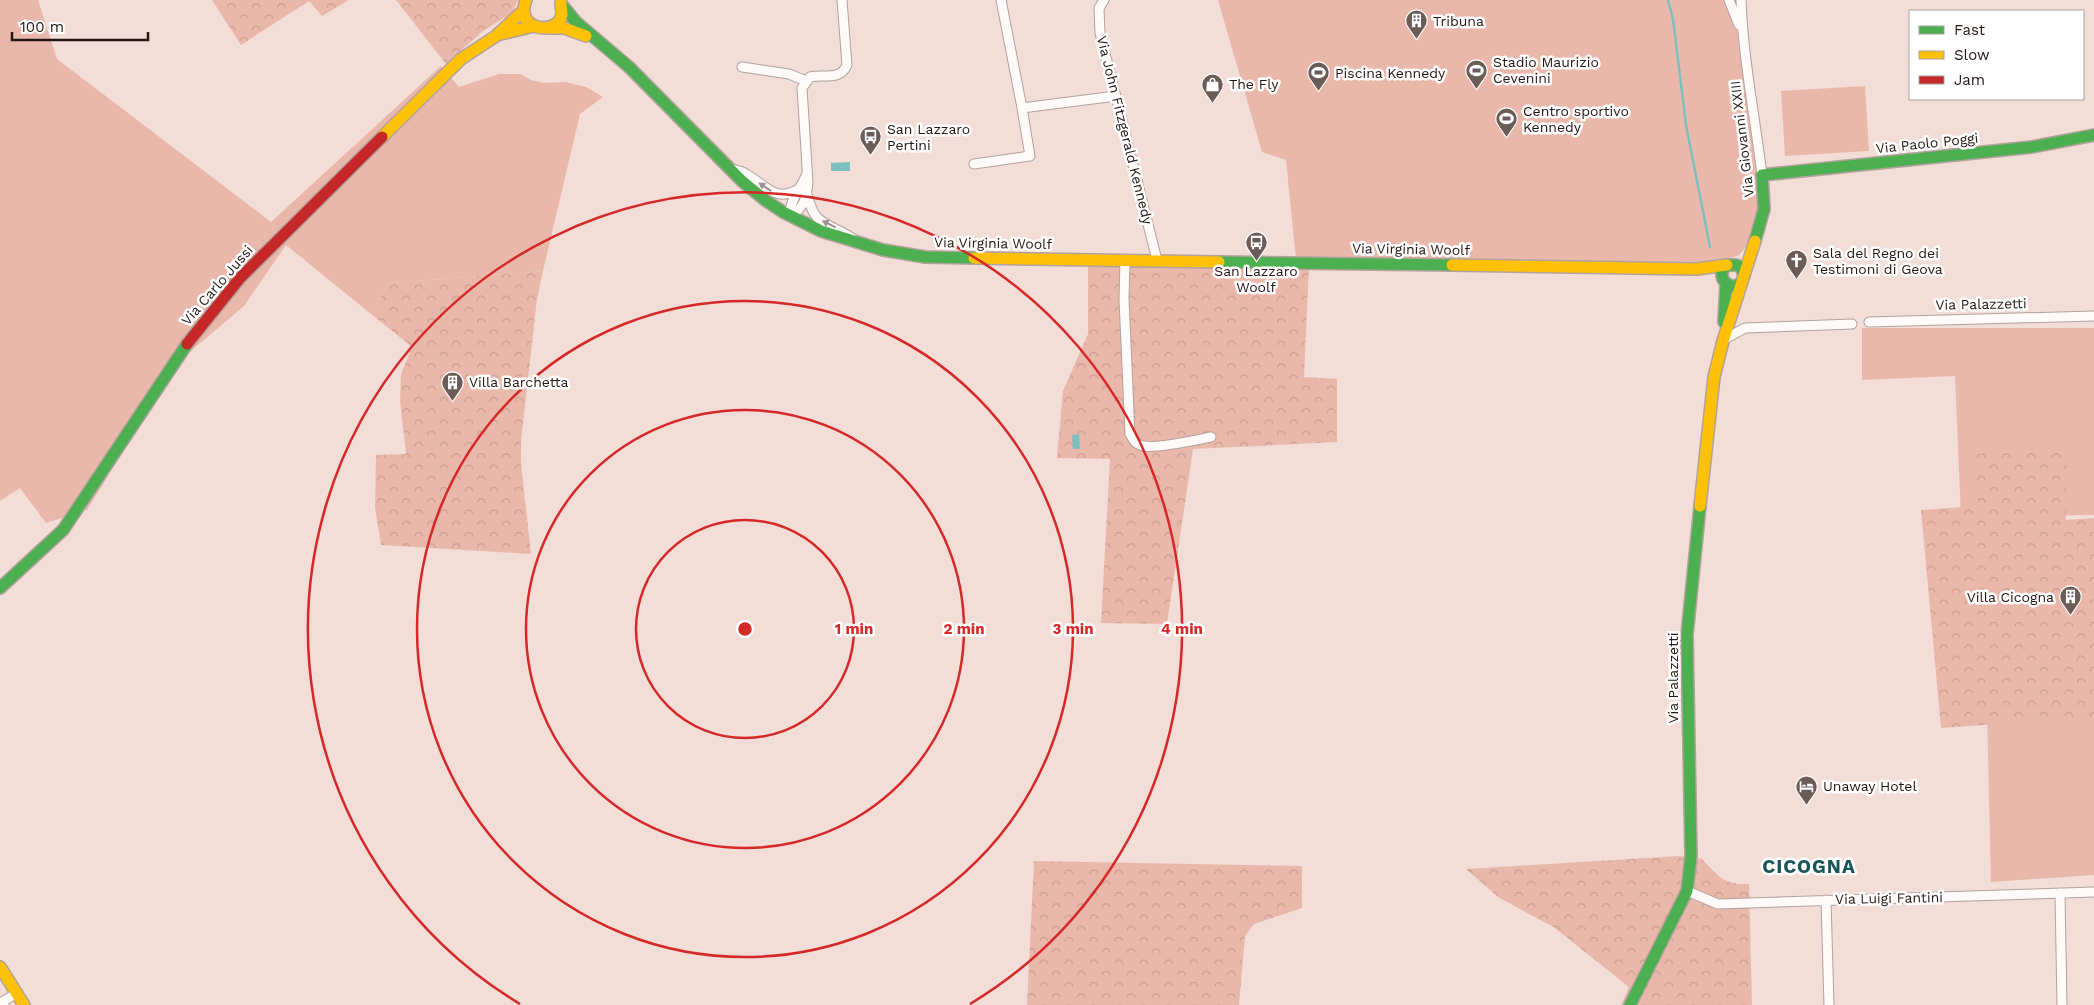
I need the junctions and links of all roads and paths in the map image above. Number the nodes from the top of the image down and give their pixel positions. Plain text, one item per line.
1 (842, 0) edge
2 (1001, 0) edge
3 (1104, 0) edge
4 (1729, 0) edge
5 (1740, 0) edge
6 (561, 3) edge
7 (525, 5) edge
8 (534, 26) junction
9 (547, 28) junction
10 (1741, 29) junction
11 (496, 36) junction
12 (606, 46) junction
13 (742, 67) dead end
14 (806, 81) junction
15 (1116, 96) junction
16 (1022, 108) junction
17 (2094, 135) edge
18 (974, 164) dead end
19 (730, 168) junction
20 (1762, 175) junction
21 (804, 190) junction
22 (791, 215) junction
23 (862, 246) junction
24 (1754, 246) junction
25 (1125, 260) junction
26 (1157, 260) junction
27 (1730, 264) junction
28 (1697, 269) junction
29 (1743, 279) junction
30 (1724, 281) junction
31 (1731, 315) junction
32 (2094, 316) edge
33 (1869, 322) dead end
34 (1852, 324) dead end
35 (1745, 328) junction
36 (1723, 340) junction
37 (1211, 436) dead end
38 (0, 588) edge
39 (1687, 891) junction
40 (2060, 892) junction
41 (2094, 892) edge
42 (1826, 900) junction
43 (0, 967) edge
44 (17, 993) junction
45 (4, 1005) edge
46 (24, 1005) edge
47 (1630, 1005) edge
48 (1829, 1005) edge
49 (2062, 1005) edge

1 - 14 street
2 - 16 street
3 - 15 street, Via John Fitzgerald Kennedy
4 - 10 street, Via Giovanni XXIII
5 - 10 street, Via Giovanni XXIII
6 - 9 street
6 - 12 street, Via Virginia Woolf
7 - 8 street
7 - 11 street, Via Carlo Jussi
8 - 9 street, Via Virginia Woolf
8 - 11 street, Via Carlo Jussi
9 - 12 street, Via Virginia Woolf
10 - 20 street, Via Giovanni XXIII
11 - 38 street, Via Carlo Jussi
12 - 19 street, Via Virginia Woolf
13 - 14 street
14 - 21 street
15 - 16 street
15 - 26 street, Via John Fitzgerald Kennedy
16 - 18 street
17 - 20 street, Via Paolo Poggi
21 -> 19 street, Via Virginia Woolf
19 - 22 street, Via Virginia Woolf
20 - 24 street, Via Giovanni XXIII
21 - 22 street
23 -> 21 street, Via Virginia Woolf
22 - 23 street, Via Virginia Woolf
23 - 25 street, Via Virginia Woolf
24 - 27 street
24 - 29 street, Via Giovanni XXIII
25 - 26 street, Via Virginia Woolf
25 - 37 street
26 - 28 street, Via Virginia Woolf
27 - 28 street, Via Virginia Woolf
27 - 29 street
27 - 30 street
28 - 30 street, Via Virginia Woolf
29 - 30 street
29 - 31 street, Via Palazzetti
30 - 36 street, Via Palazzetti
31 - 35 street
31 - 36 street, Via Palazzetti
32 - 33 street, Via Palazzetti
34 - 35 street
35 - 36 street
36 - 39 street, Via Palazzetti
39 - 42 street, Via Luigi Fantini
39 - 47 street, Via Palazzetti
40 - 41 street, Via Luigi Fantini
40 - 42 street, Via Luigi Fantini
40 - 49 street
42 - 48 street
43 - 44 street
44 - 45 street
44 - 46 street

